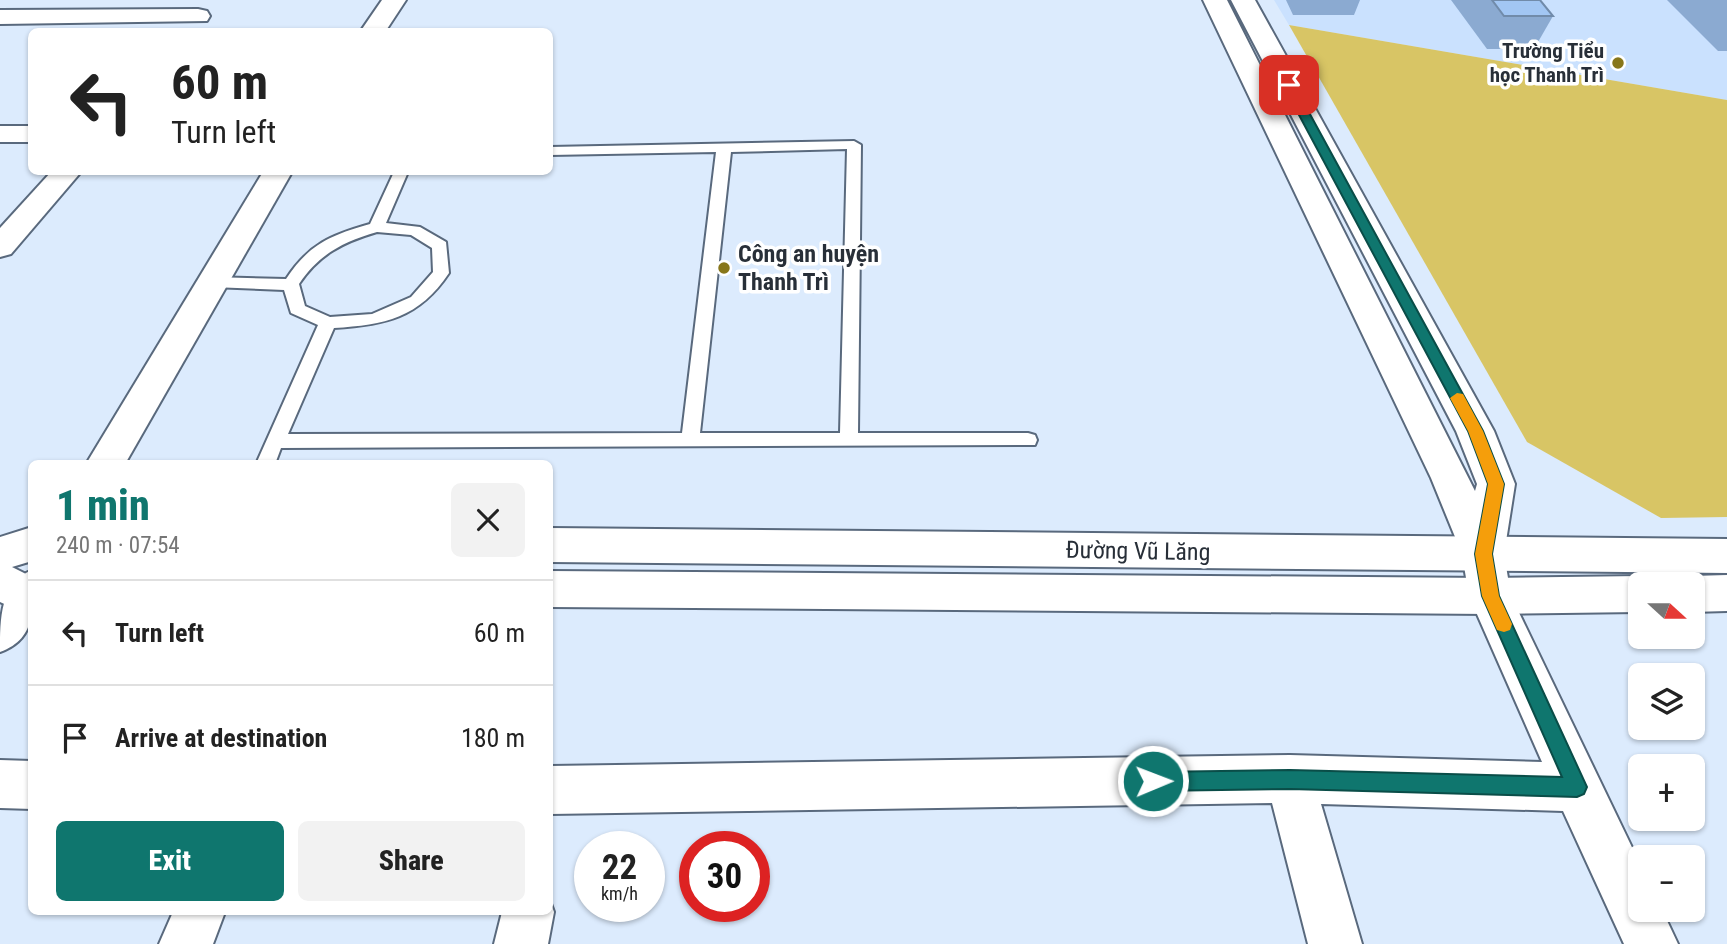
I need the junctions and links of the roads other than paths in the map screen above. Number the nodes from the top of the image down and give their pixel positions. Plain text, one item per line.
1 (394, 0) edge
2 (1215, 0) edge
3 (1243, 0) edge
4 (199, 16) edge
5 (11, 17) edge
6 (375, 28) edge
7 (0, 36) edge
8 (1311, 127) junction
9 (1278, 128) junction
10 (0, 134) edge
11 (28, 134) edge
12 (724, 148) junction
13 (553, 151) edge
14 (63, 175) edge
15 (275, 175) edge
16 (400, 175) edge
17 (376, 228) junction
18 (0, 247) edge
19 (212, 282) junction
20 (290, 284) junction
21 (328, 323) junction
22 (849, 440) junction
23 (1028, 440) dead end
24 (275, 441) junction
25 (690, 441) junction
26 (107, 460) edge
27 (267, 460) edge
28 (28, 545) edge
29 (553, 545) edge
30 (0, 555) edge
31 (1727, 556) edge
32 (1487, 575) junction
33 (553, 589) edge
34 (22, 590) edge
35 (1628, 593) edge
36 (1727, 593) edge
37 (1705, 594) edge
38 (0, 633) edge
39 (1290, 779) junction
40 (0, 784) edge
41 (28, 785) edge
42 (1577, 787) junction
43 (553, 795) edge
44 (198, 915) edge
45 (527, 915) edge
46 (186, 944) edge
47 (521, 944) edge
48 (1335, 944) edge
49 (1651, 944) edge

1 - 6 street
2 - 9 street
3 - 8 street
4 - 5 street
5 - 7 street
8 - 9 street
8 - 32 street
9 - 32 street
10 - 11 street
12 - 13 lane
12 - 22 lane
12 - 25 lane
14 - 18 street
15 - 19 street
16 - 17 lane
17 - 20 lane
17 - 21 lane
19 - 20 lane
19 - 26 street
20 - 21 lane
21 - 24 lane
22 - 23 lane
22 - 25 lane
24 - 25 lane
24 - 27 lane
28 - 30 street
29 - 32 street, Đường Vũ Lăng
31 - 32 street, Đường Vũ Lăng
32 - 33 street, Đường Vũ Lăng
32 - 35 street, Đường Vũ Lăng
32 - 42 street
34 - 38 street
36 - 37 street
39 - 42 street
39 - 43 street
39 - 48 street
40 - 41 street
42 - 49 street
44 - 46 street
45 - 47 street

